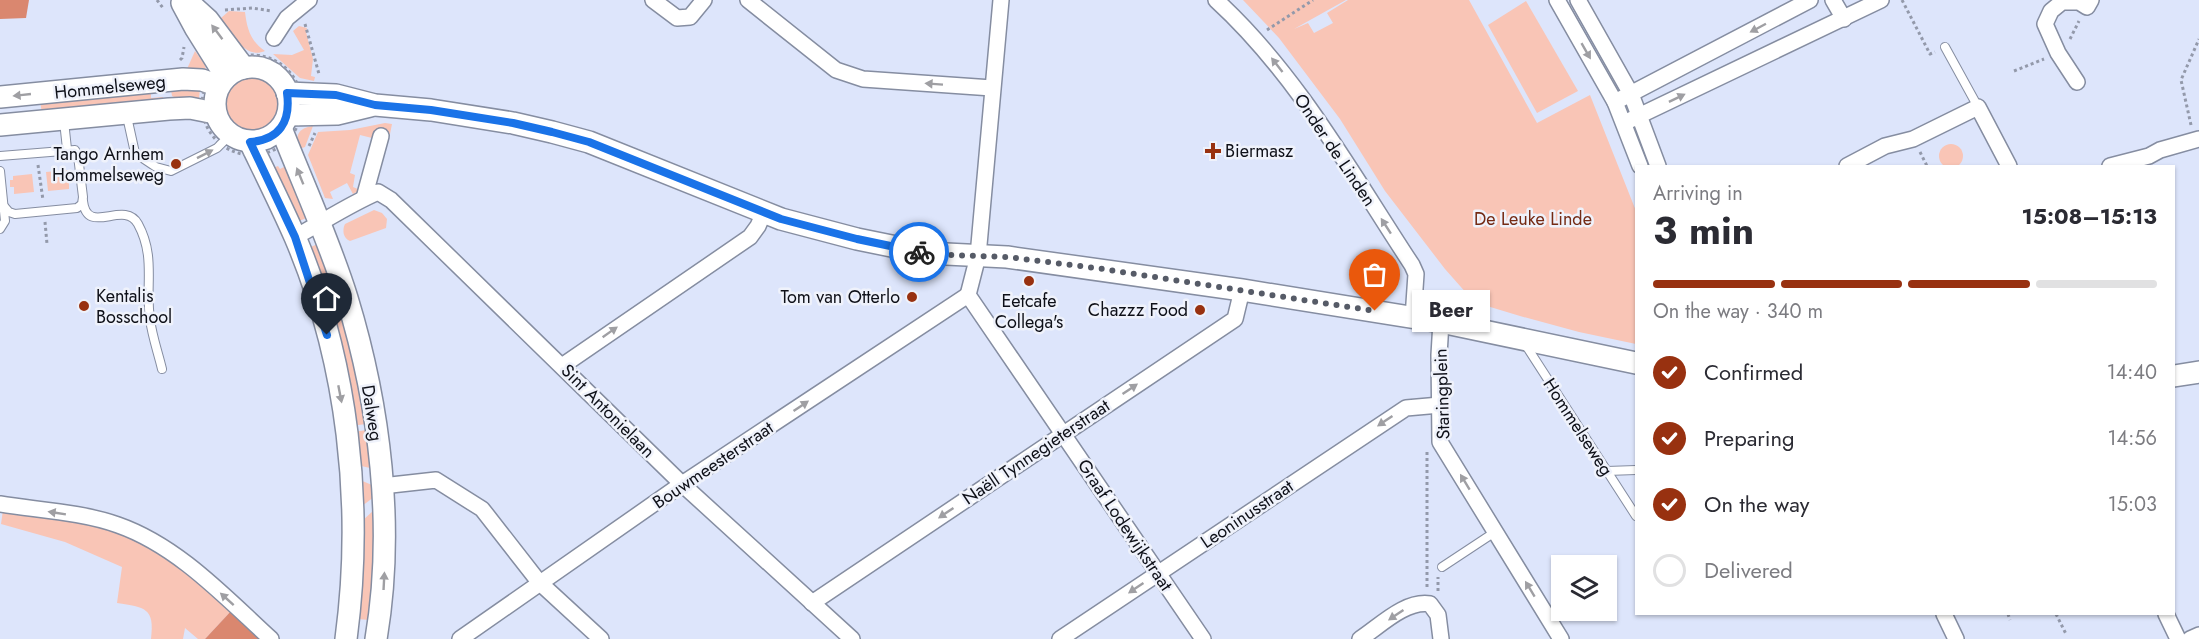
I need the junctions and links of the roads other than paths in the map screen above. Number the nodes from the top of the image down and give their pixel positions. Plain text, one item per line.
1 (181, 0) edge
2 (186, 0) edge
3 (309, 0) edge
4 (653, 0) edge
5 (704, 0) edge
6 (748, 0) edge
7 (1001, 0) edge
8 (1216, 0) edge
9 (1557, 0) edge
10 (1810, 0) edge
11 (1833, 0) edge
12 (1881, 0) edge
13 (2091, 0) edge
14 (1582, 2) edge
15 (1565, 14) junction
16 (1844, 19) junction
17 (274, 38) dead end
18 (1945, 47) road end
19 (226, 73) junction
20 (2077, 82) dead end
21 (992, 88) junction
22 (1630, 94) junction
23 (0, 97) edge
24 (1615, 102) junction
25 (1978, 107) junction
26 (209, 111) junction
27 (123, 112) junction
28 (291, 114) junction
29 (1639, 117) junction
30 (64, 120) junction
31 (1624, 123) junction
32 (0, 125) edge
33 (381, 136) dead end
34 (226, 139) junction
35 (2197, 140) edge
36 (253, 148) junction
37 (67, 149) junction
38 (0, 156) edge
39 (1640, 165) edge
40 (1658, 165) edge
41 (1849, 165) edge
42 (2008, 165) edge
43 (2114, 165) edge
44 (0, 171) edge
45 (364, 198) junction
46 (83, 201) junction
47 (3, 205) junction
48 (764, 212) junction
49 (319, 224) junction
50 (0, 229) edge
51 (295, 237) junction
52 (978, 256) junction
53 (1242, 290) junction
54 (968, 295) junction
55 (1413, 318) junction
56 (1441, 322) junction
57 (1521, 338) junction
58 (1635, 363) edge
59 (562, 366) junction
60 (162, 369) dead end
61 (2199, 372) edge
62 (2175, 376) edge
63 (1440, 405) junction
64 (1064, 433) junction
65 (350, 470) junction
66 (1635, 470) edge
67 (1607, 471) junction
68 (682, 484) junction
69 (382, 487) junction
70 (0, 504) edge
71 (1635, 514) edge
72 (353, 519) junction
73 (1495, 532) junction
74 (1442, 567) road end
75 (1157, 573) junction
76 (540, 582) junction
77 (812, 603) junction
78 (1944, 615) edge
79 (2166, 615) edge
80 (2199, 635) edge
81 (271, 639) edge
82 (346, 639) edge
83 (376, 639) edge
84 (460, 639) edge
85 (601, 639) edge
86 (852, 639) edge
87 (1060, 639) edge
88 (1203, 639) edge
89 (1360, 639) edge
90 (1441, 639) edge
91 (1561, 639) edge
92 (1956, 639) edge
93 (2178, 639) edge
94 (2190, 639) edge

1 - 19 street
19 -> 2 street
3 - 17 street
4 - 5 street
21 -> 6 street
7 - 21 street
55 -> 8 street, Onder de Linden
9 - 15 street
10 -> 22 street
11 - 16 street
12 - 16 street
13 - 20 street
14 - 15 street
14 - 22 street
15 -> 24 street
29 -> 16 street
18 - 25 lane
19 -> 23 street, Hommelseweg
19 - 26 street
19 - 28 street
21 - 52 street
22 - 24 street
22 - 29 street
24 - 31 street
25 - 41 street
25 - 42 street
26 - 27 street, Hommelseweg
26 - 34 street
27 - 30 street, Hommelseweg
27 -> 34 lane
28 - 36 street
28 - 48 street
49 -> 28 street, Dalweg
29 - 31 street
29 - 40 street
30 - 32 street, Hommelseweg
30 - 37 lane
31 - 39 street
33 - 45 street
34 - 36 street
35 - 43 street
36 - 51 street, Dalweg
37 - 38 lane
37 - 46 lane
44 - 47 lane
45 - 49 street
45 - 59 street, Sint Antonielaan
46 - 47 lane
46 - 60 lane
47 - 50 lane
48 - 52 street
59 -> 48 street
49 - 51 street
49 - 69 street, Dalweg
51 -> 65 street, Dalweg
52 - 53 street
52 - 54 street
53 - 55 street
64 -> 53 street, Naëll Tynnegieterstraat
54 - 64 street, Graaf Lodewijkstraat
68 -> 54 street, Bouwmeesterstraat
55 - 56 street
56 - 57 street
56 - 63 street, Staringplein
57 - 58 street
57 - 67 lane, Hommelseweg
59 - 68 street, Sint Antonielaan
61 - 62 street
73 -> 63 street, Staringplein
63 -> 75 street, Leoninusstraat
64 - 75 street, Graaf Lodewijkstraat
64 -> 77 street, Naëll Tynnegieterstraat
65 - 69 street
65 - 72 street, Dalweg
66 - 67 lane
67 - 71 lane, Hommelseweg
68 - 76 street, Bouwmeesterstraat
68 - 77 street, Sint Antonielaan
69 - 72 street
69 - 76 street
83 -> 69 street, Dalweg
81 -> 70 street
72 - 82 street, Dalweg
73 - 74 lane
91 -> 73 street, Staringplein
75 -> 87 street, Leoninusstraat
75 - 88 street, Graaf Lodewijkstraat
76 - 84 street, Bouwmeesterstraat
76 - 85 street
77 - 86 street, Sint Antonielaan
78 - 92 street
79 - 93 street
80 - 94 street
90 -> 89 street

